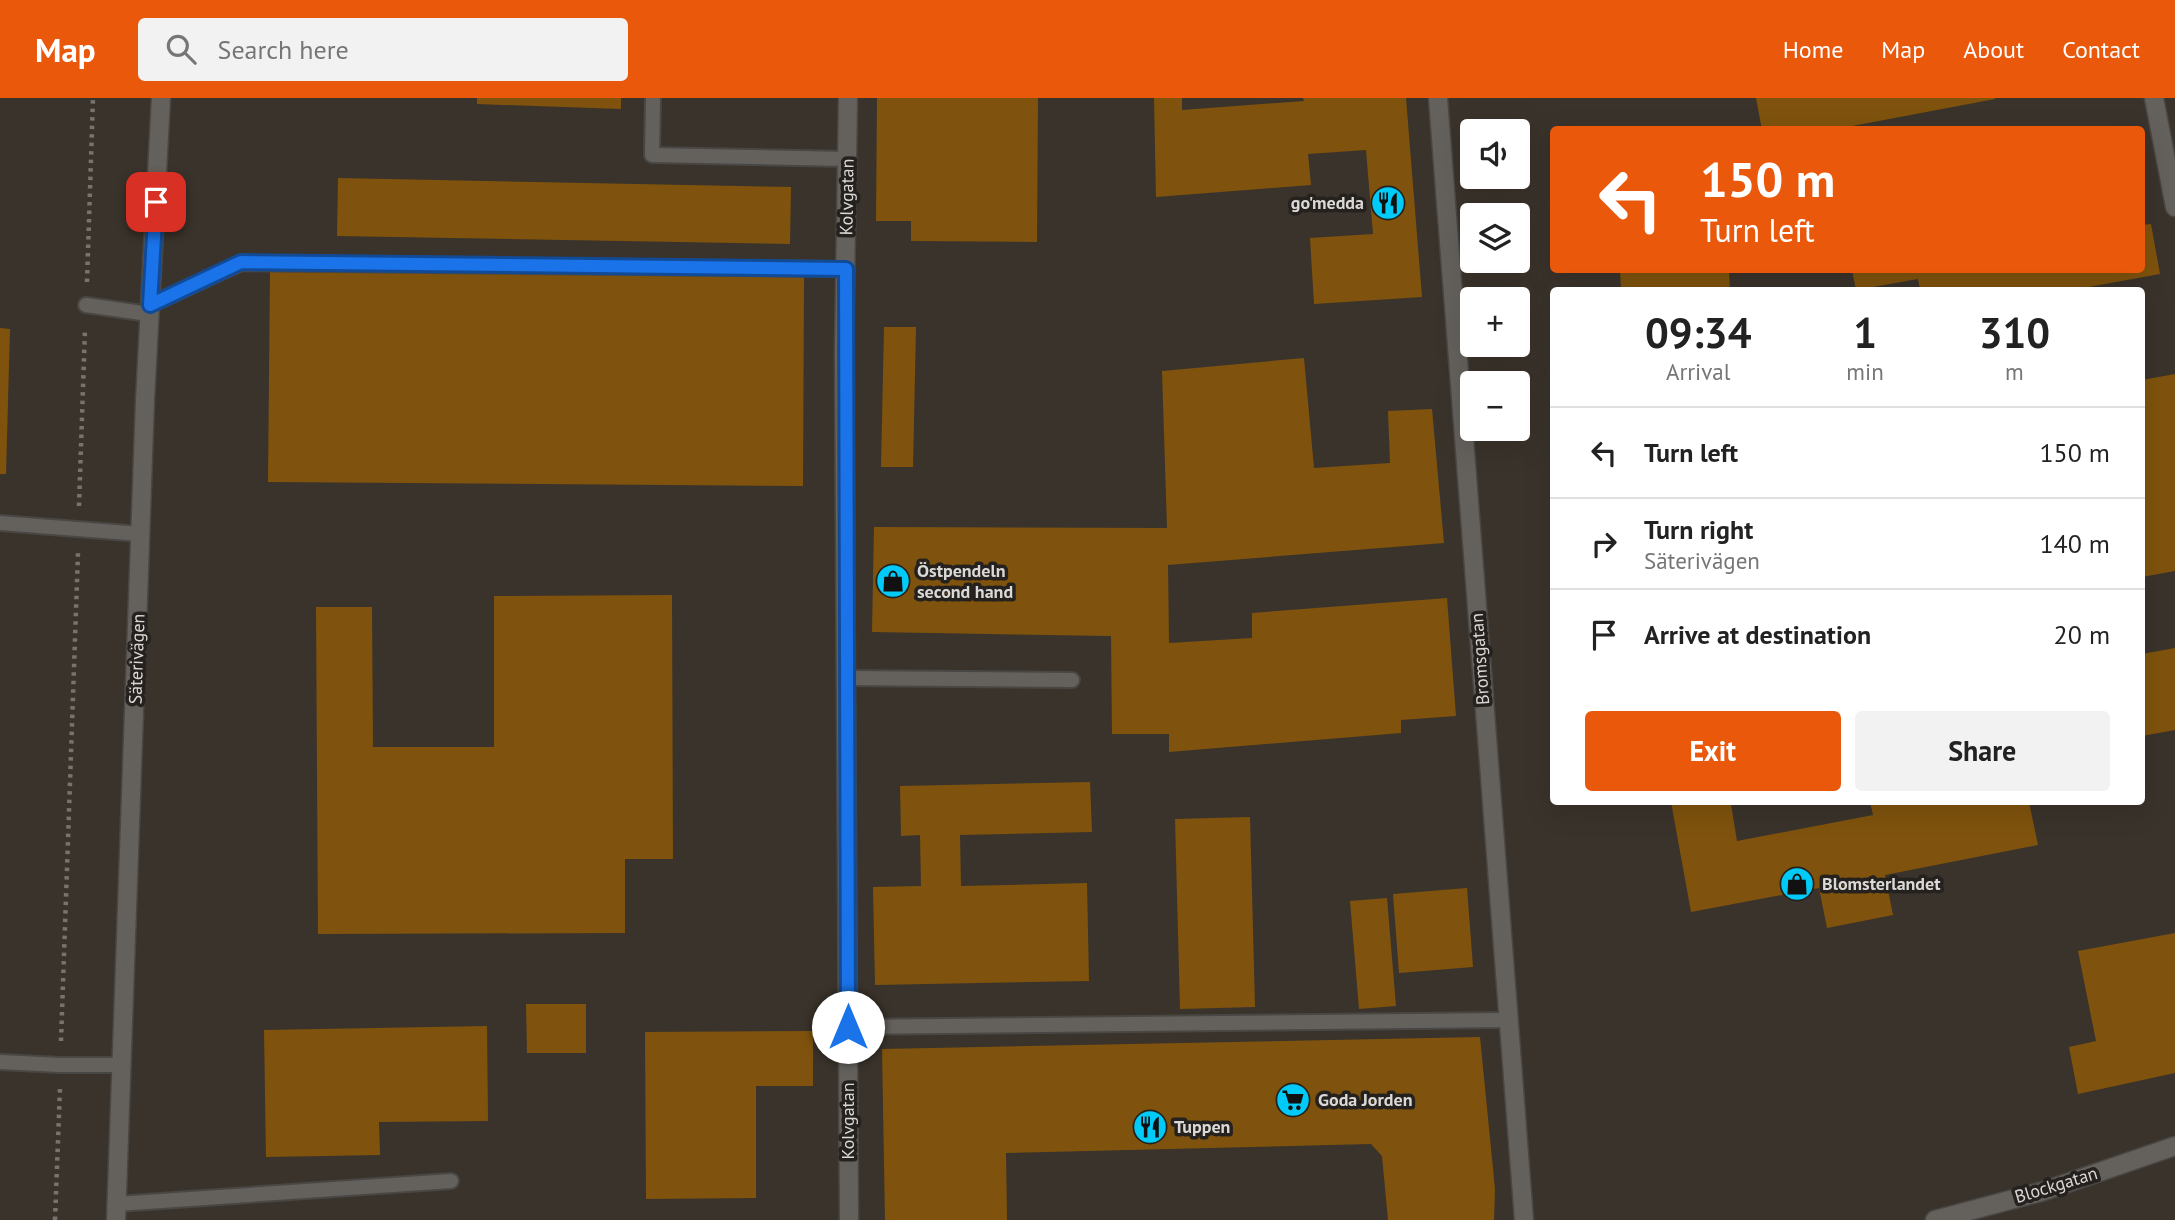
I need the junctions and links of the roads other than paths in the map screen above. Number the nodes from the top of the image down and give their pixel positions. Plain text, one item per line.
1 (162, 98) edge
2 (653, 98) edge
3 (848, 98) edge
4 (1438, 98) edge
5 (2154, 98) edge
6 (847, 159) junction
7 (2175, 207) edge
8 (846, 269) junction
9 (86, 305) road end
10 (150, 310) junction
11 (0, 523) edge
12 (141, 534) junction
13 (846, 678) junction
14 (1072, 680) dead end
15 (1507, 1020) junction
16 (848, 1027) junction
17 (0, 1062) edge
18 (122, 1065) junction
19 (2175, 1146) edge
20 (451, 1181) dead end
21 (116, 1212) edge
22 (849, 1220) edge
23 (1524, 1220) edge
24 (1935, 1220) edge

1 - 10 street, Säterivägen
2 - 6 lane
3 - 6 street, Kolvgatan
4 - 15 street, Bromsgatan
5 - 7 street
6 - 8 street, Kolvgatan
8 - 10 lane
8 - 13 street, Kolvgatan
9 - 10 lane
10 - 12 street, Säterivägen
11 - 12 lane
12 - 18 street, Säterivägen
13 - 14 lane
13 - 16 street, Kolvgatan
15 - 16 lane
15 - 23 street, Bromsgatan
16 - 22 street, Kolvgatan
17 - 18 lane
18 - 21 street, Säterivägen
19 - 24 street, Blockgatan
20 - 21 lane

